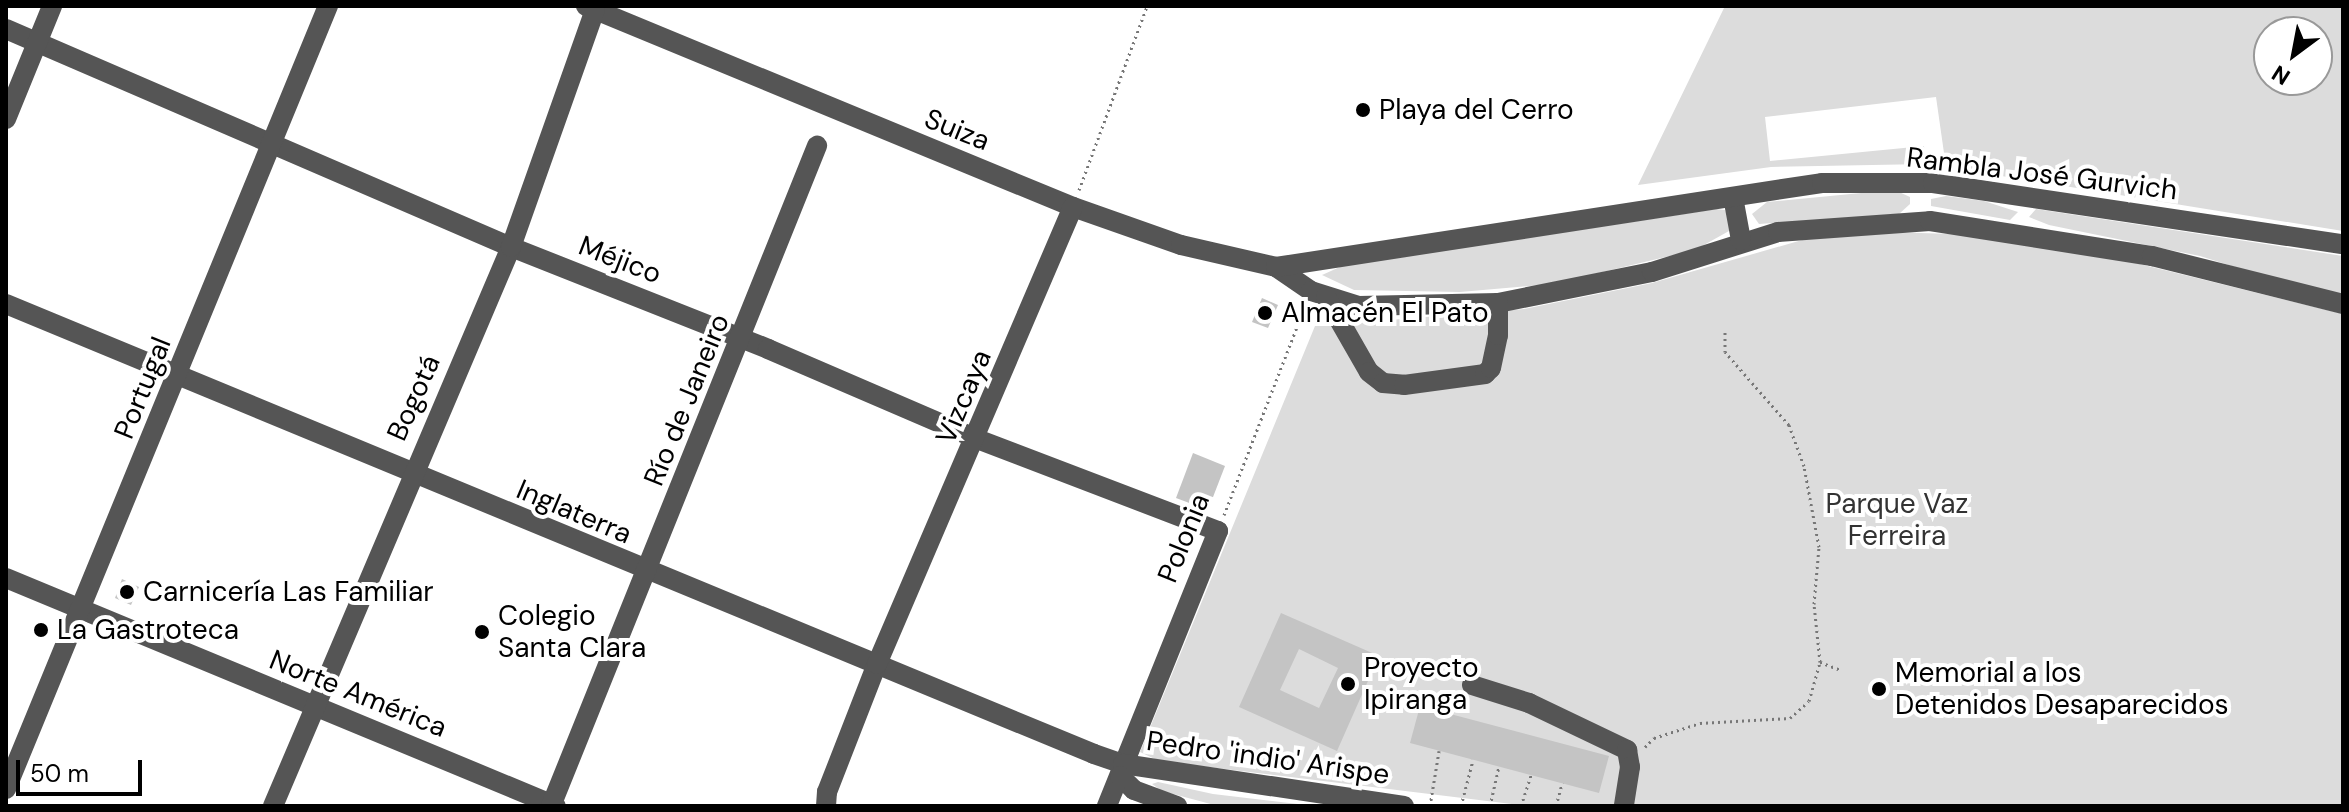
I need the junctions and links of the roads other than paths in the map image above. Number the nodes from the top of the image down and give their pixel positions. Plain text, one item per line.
1 (52, 6) edge
2 (328, 6) edge
3 (591, 8) edge
4 (6, 29) edge
5 (37, 42) junction
6 (6, 119) edge
7 (273, 141) junction
8 (817, 146) dead end
9 (1733, 197) junction
10 (1073, 207) junction
11 (1741, 240) junction
12 (2343, 244) edge
13 (511, 247) junction
14 (1276, 267) junction
15 (1318, 294) junction
16 (1498, 303) junction
17 (6, 304) edge
18 (2343, 304) edge
19 (742, 338) junction
20 (178, 378) junction
21 (977, 439) junction
22 (411, 474) junction
23 (1218, 531) joint
24 (648, 573) junction
25 (6, 578) edge
26 (82, 610) junction
27 (877, 664) junction
28 (1472, 685) dead end
29 (316, 707) junction
30 (1121, 770) junction
31 (6, 789) edge
32 (553, 805) edge
33 (273, 806) edge
34 (826, 806) edge
35 (1107, 806) edge
36 (1177, 806) edge
37 (1404, 806) edge
38 (1624, 806) edge

1 - 5 street
2 - 7 street, Portugal
3 - 10 street, Suiza
3 - 13 street, Bogotá
4 - 5 street, Méjico
5 - 6 street
5 - 7 street, Méjico
7 - 13 street, Méjico
7 - 20 street, Portugal
8 - 19 street, Río de Janeiro
9 - 11 street
9 - 12 street, Rambla José Gurvich
9 - 14 street, Rambla José Gurvich
10 - 14 street, Suiza
10 - 21 street, Vizcaya
11 - 16 street
11 - 18 street
13 - 19 street, Méjico
13 - 22 street, Bogotá
14 - 15 street, Suiza
15 - 16 street
15 - 16 street
17 - 20 street, Inglaterra
19 - 21 street, Méjico
19 - 24 street, Río de Janeiro
20 - 22 street, Inglaterra
20 - 26 street, Portugal
21 - 23 street, Méjico
21 - 27 street, Vizcaya
22 - 24 street, Inglaterra
22 - 29 street, Bogotá
23 - 30 street, Polonia
24 - 27 street, Inglaterra
24 - 32 street, Río de Janeiro
25 - 26 street, Norte América
26 - 29 street, Norte América
26 - 31 street, Portugal
27 - 30 street, Inglaterra
27 - 34 street, Vizcaya
28 - 38 street
29 - 32 street, Norte América
29 - 33 street, Bogotá
30 - 35 street, Polonia
30 - 36 street, Pedro 'indio' Arispe
30 - 37 street, Pedro 'indio' Arispe

